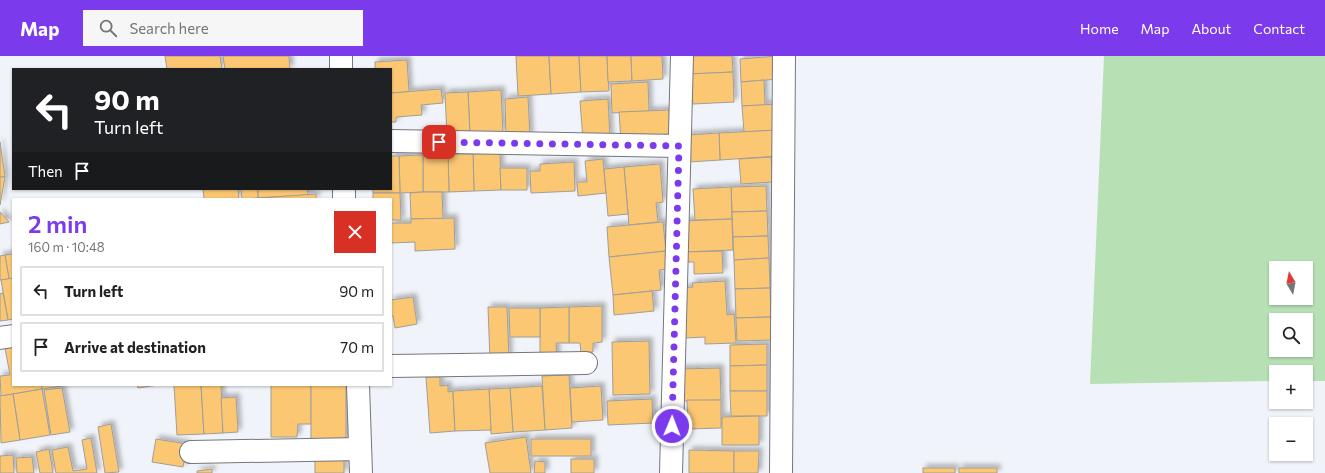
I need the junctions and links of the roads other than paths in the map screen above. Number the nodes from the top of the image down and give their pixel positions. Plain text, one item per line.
1 (340, 56) edge
2 (682, 56) edge
3 (784, 56) edge
4 (341, 68) edge
5 (392, 141) edge
6 (679, 146) junction
7 (12, 336) edge
8 (0, 338) edge
9 (586, 363) dead end
10 (392, 366) edge
11 (358, 386) edge
12 (360, 449) junction
13 (191, 452) dead end
14 (361, 473) edge
15 (671, 473) edge
16 (781, 473) edge

1 - 4 street
2 - 6 street
3 - 16 street
5 - 6 street
6 - 15 street
7 - 8 street
9 - 10 street
11 - 12 street
12 - 13 street
12 - 14 street

